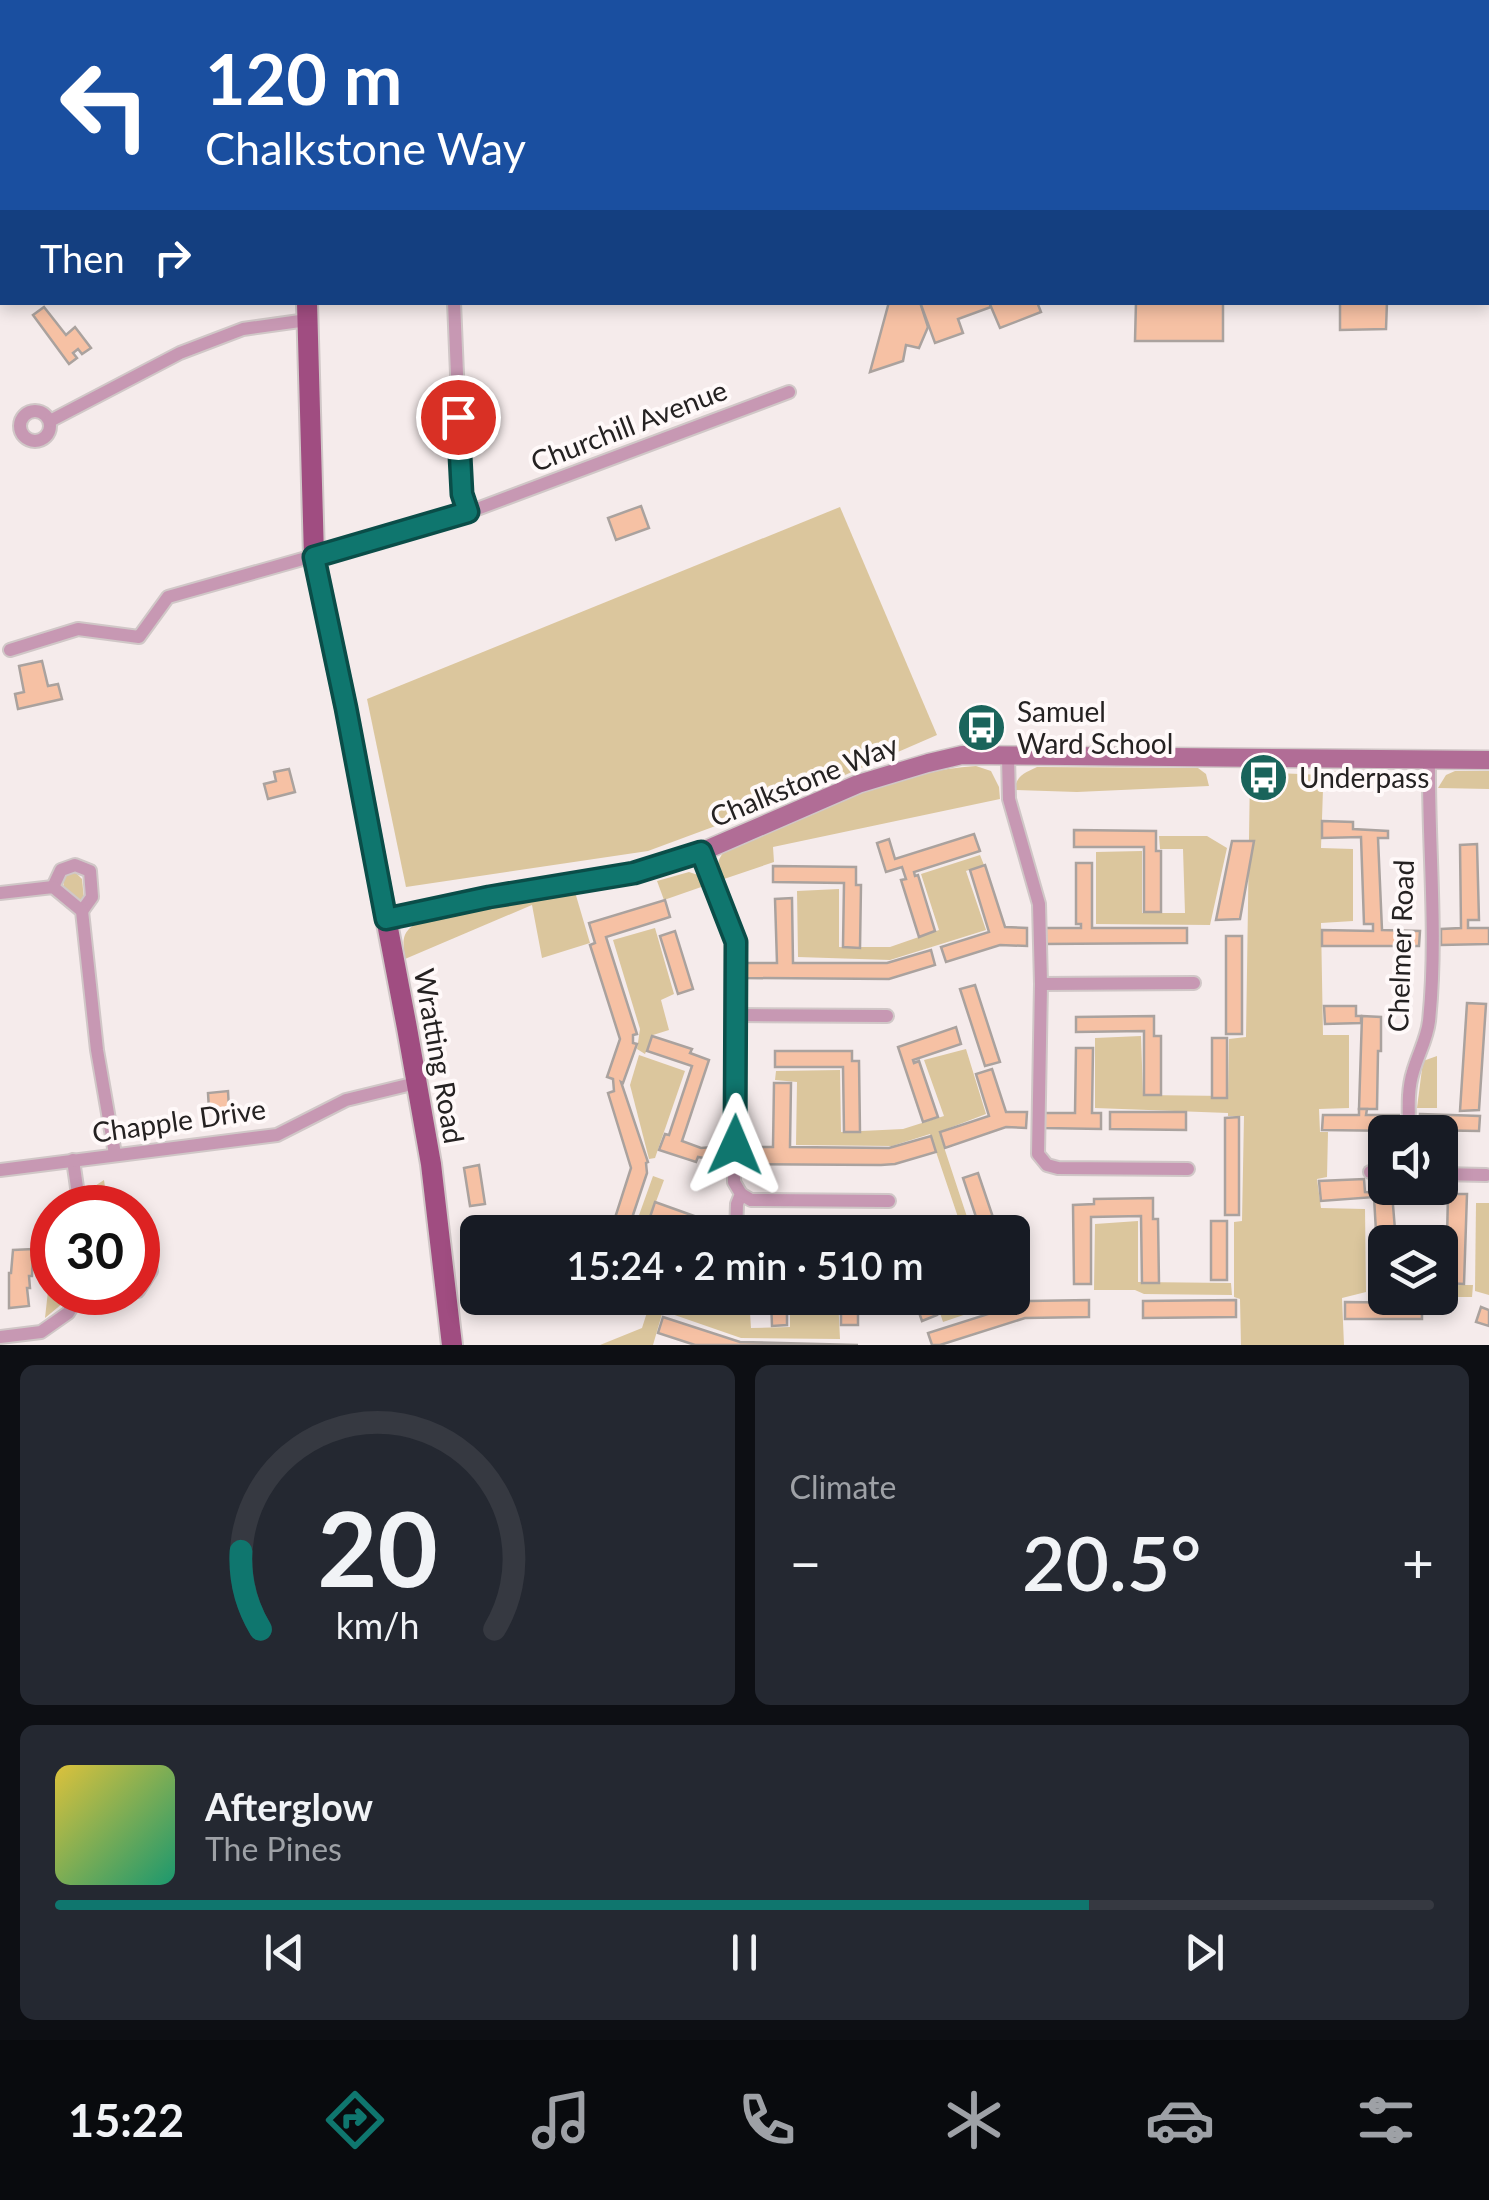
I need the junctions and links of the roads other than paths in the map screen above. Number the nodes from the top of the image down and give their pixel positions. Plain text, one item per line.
1 (454, 305) edge
2 (307, 311) edge
3 (789, 392) dead end
4 (50, 420) dead end
5 (468, 512) junction
6 (314, 557) junction
7 (10, 650) dead end
8 (1008, 757) junction
9 (1430, 760) junction
10 (1489, 760) edge
11 (701, 852) junction
12 (53, 887) junction
13 (0, 892) edge
14 (82, 911) junction
15 (386, 919) junction
16 (1194, 983) dead end
17 (1041, 984) junction
18 (736, 1015) junction
19 (887, 1016) dead end
20 (416, 1083) junction
21 (1409, 1115) edge
22 (115, 1154) junction
23 (73, 1160) junction
24 (1188, 1169) dead end
25 (0, 1170) edge
26 (1458, 1174) edge
27 (1486, 1175) dead end
28 (77, 1185) edge
29 (741, 1194) junction
30 (888, 1202) dead end
31 (737, 1215) edge
32 (65, 1315) edge
33 (0, 1338) edge
34 (452, 1345) edge

1 - 5 street
2 - 4 street
2 - 6 main road, Wratting Road
3 - 5 street, Churchill Avenue
5 - 6 street, Churchill Avenue
6 - 7 street, Churchill Avenue
6 - 15 main road, Wratting Road
8 - 9 street, Chalkstone Way
8 - 11 street, Chalkstone Way
8 - 17 street
9 - 10 street, Chalkstone Way
9 - 21 street, Chelmer Road
11 - 15 street, Chalkstone Way
11 - 18 street
12 - 13 street
12 - 14 street
12 - 14 street
14 - 22 street
15 - 20 main road, Wratting Road
16 - 17 street
17 - 24 street
18 - 19 street
18 - 29 street
20 - 22 street, Chapple Drive
20 - 34 main road, Wratting Road
22 - 23 street, Chapple Drive
23 - 25 street, Chapple Drive
23 - 28 street
26 - 27 street
29 - 30 street
29 - 31 street
32 - 33 street

